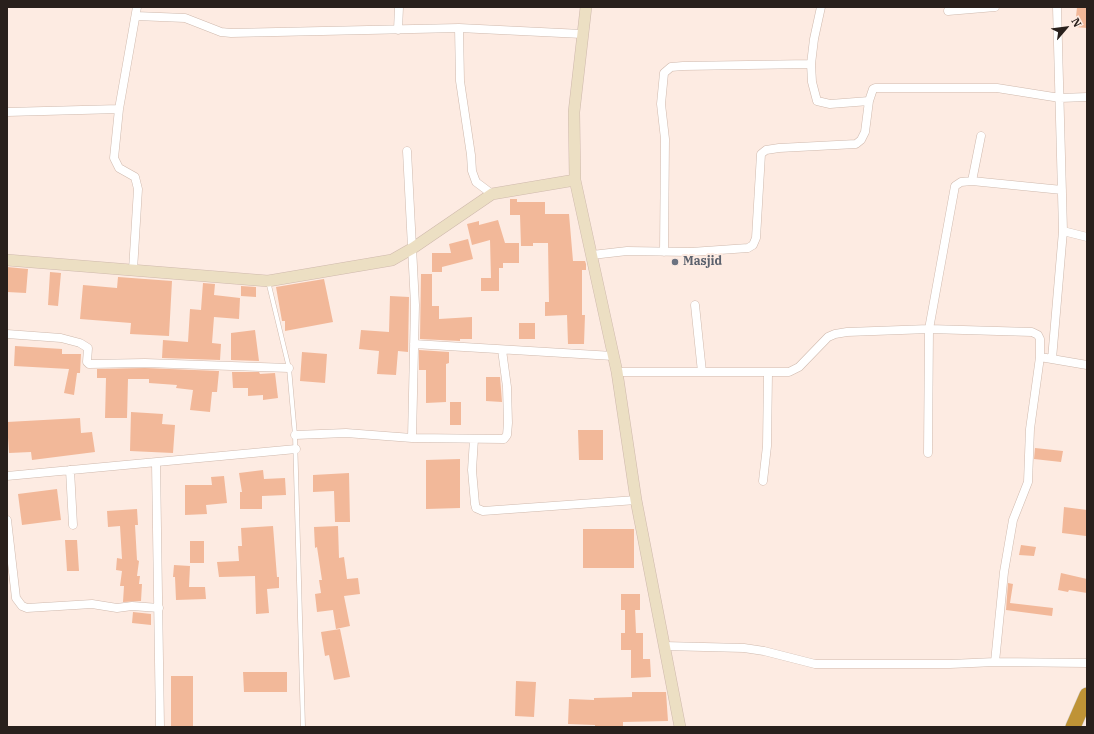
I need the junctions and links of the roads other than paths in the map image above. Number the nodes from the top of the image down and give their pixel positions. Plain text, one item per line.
1 (137, 7) edge
2 (399, 7) edge
3 (586, 7) edge
4 (821, 7) edge
5 (995, 7) edge
6 (1057, 7) edge
7 (948, 11) dead end
8 (136, 16) junction
9 (459, 28) junction
10 (398, 30) junction
11 (582, 34) junction
12 (811, 64) junction
13 (1087, 97) edge
14 (1060, 98) junction
15 (869, 101) junction
16 (119, 109) junction
17 (7, 112) edge
18 (981, 136) dead end
19 (407, 151) dead end
20 (575, 180) junction
21 (972, 181) junction
22 (1062, 190) junction
23 (492, 194) junction
24 (1063, 231) junction
25 (1087, 237) edge
26 (413, 248) junction
27 (664, 252) junction
28 (592, 255) junction
29 (7, 260) edge
30 (133, 270) junction
31 (268, 280) junction
32 (695, 305) dead end
33 (929, 328) junction
34 (7, 334) edge
35 (414, 344) junction
36 (502, 350) junction
37 (613, 356) junction
38 (1040, 356) junction
39 (1052, 359) junction
40 (1087, 365) edge
41 (289, 368) junction
42 (617, 372) junction
43 (702, 372) junction
44 (768, 373) junction
45 (295, 435) junction
46 (412, 438) junction
47 (474, 439) junction
48 (296, 449) junction
49 (928, 453) dead end
50 (156, 463) junction
51 (70, 470) junction
52 (7, 476) edge
53 (763, 481) dead end
54 (636, 500) junction
55 (7, 520) edge
56 (73, 525) dead end
57 (159, 608) junction
58 (664, 646) junction
59 (995, 662) junction
60 (1087, 663) edge
61 (1087, 695) edge
62 (1084, 710) edge
63 (160, 727) edge
64 (303, 727) edge
65 (680, 727) edge
66 (1073, 727) edge

1 - 8 street
2 - 10 street
3 - 11 street
4 - 12 street
5 - 7 street
6 - 14 street
8 - 10 street
8 - 16 street
9 - 10 street
9 - 11 street
9 - 23 street
11 - 20 street
12 - 15 street
12 - 27 street
13 - 14 street
14 - 15 street
14 - 22 street
15 - 27 street
16 - 17 street
16 - 30 street
18 - 21 street
19 - 26 street
20 - 23 street
20 - 28 street
21 - 22 street
21 - 33 street
22 - 24 street
23 - 26 street
24 - 25 street
24 - 39 street
26 - 31 street
26 - 35 street
27 - 28 street
28 - 37 street
29 - 30 street
30 - 31 street
31 - 41 lane
32 - 43 street
33 - 38 street
33 - 44 street
33 - 49 street
34 - 41 street
35 - 36 street
35 - 46 street
36 - 37 street
36 - 47 street
37 - 42 street
38 - 39 street
38 - 59 street
39 - 40 street
41 - 45 lane
42 - 43 street
42 - 54 street
43 - 44 street
44 - 53 street
45 - 46 street
45 - 48 lane
46 - 47 street
47 - 54 street
48 - 50 street
48 - 64 lane
50 - 51 street
50 - 57 street
51 - 52 street
51 - 56 street
54 - 58 street
55 - 57 street
57 - 63 street
58 - 59 street
58 - 65 street
59 - 60 street
61 - 62 highway
62 - 66 highway

